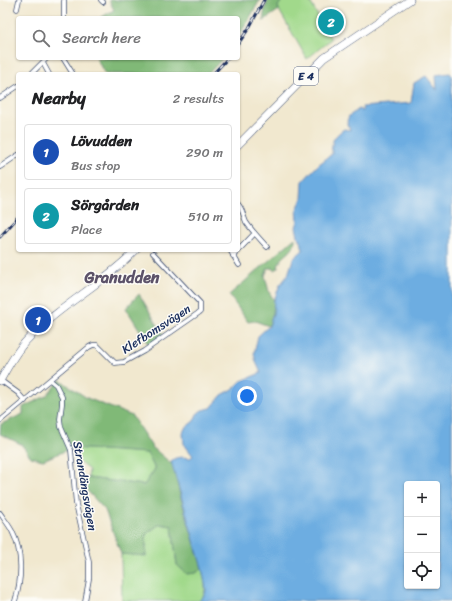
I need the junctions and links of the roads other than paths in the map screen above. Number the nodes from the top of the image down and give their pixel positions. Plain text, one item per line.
1 (19, 0) edge
2 (64, 0) edge
3 (410, 0) edge
4 (17, 9) dead end
5 (64, 16) edge
6 (45, 60) edge
7 (64, 60) edge
8 (43, 63) junction
9 (33, 72) edge
10 (49, 72) edge
11 (72, 72) edge
12 (16, 87) edge
13 (0, 98) edge
14 (240, 143) edge
15 (16, 156) edge
16 (0, 167) edge
17 (240, 206) edge
18 (254, 234) junction
19 (267, 247) dead end
20 (240, 249) edge
21 (134, 252) edge
22 (231, 252) edge
23 (237, 252) edge
24 (153, 254) dead end
25 (233, 256) junction
26 (239, 265) dead end
27 (0, 380) edge
28 (50, 380) junction
29 (25, 401) junction
30 (0, 421) edge
31 (0, 513) edge
32 (14, 601) edge
33 (85, 601) edge

1 - 4 street
2 - 5 street
3 - 14 highway, E 4
6 - 8 street
7 - 11 street
8 - 9 street
8 - 10 street
12 - 13 street
15 - 16 street
17 - 18 street
18 - 19 street
18 - 20 street
21 - 27 highway
22 - 25 street
23 - 25 street
24 - 28 street, Klefbomsvägen
25 - 26 street
27 - 29 street
28 - 29 street, Klefbomsvägen
28 - 33 street, Strandängsvägen
29 - 30 street, Klefbomsvägen
31 - 32 street

